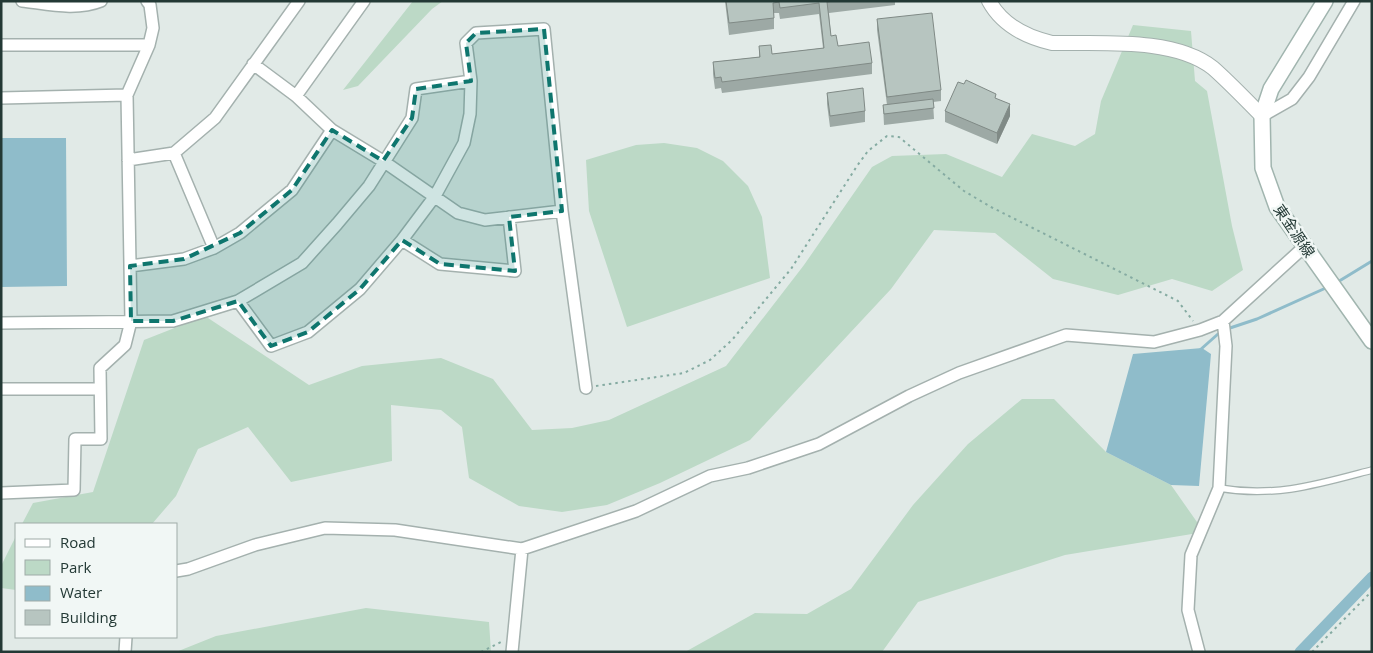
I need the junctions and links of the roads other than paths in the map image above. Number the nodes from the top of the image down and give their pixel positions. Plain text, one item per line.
1 (22, 1) edge
2 (102, 1) edge
3 (147, 1) edge
4 (299, 1) edge
5 (364, 1) edge
6 (989, 1) edge
7 (1325, 1) edge
8 (1354, 1) edge
9 (1, 45) edge
10 (149, 45) junction
11 (253, 64) junction
12 (471, 81) junction
13 (126, 95) junction
14 (296, 96) junction
15 (1, 98) edge
16 (1262, 116) junction
17 (332, 130) junction
18 (174, 153) junction
19 (128, 160) junction
20 (383, 161) junction
21 (435, 196) junction
22 (562, 212) junction
23 (509, 217) junction
24 (402, 240) junction
25 (1304, 247) junction
26 (214, 248) junction
27 (130, 266) junction
28 (238, 301) junction
29 (131, 321) junction
30 (1223, 321) junction
31 (1, 323) edge
32 (1372, 341) edge
33 (586, 388) road end
34 (1, 389) edge
35 (99, 389) junction
36 (1372, 470) edge
37 (1219, 488) junction
38 (1, 493) edge
39 (522, 549) junction
40 (178, 571) edge
41 (126, 638) edge
42 (125, 652) edge
43 (512, 652) edge
44 (1199, 652) edge

1 - 2 street
3 - 10 street
4 - 11 street
5 - 14 street
6 - 16 street
7 - 16 main road, 東金源線
8 - 16 street
9 - 10 street
10 - 13 street
11 - 14 street
11 - 18 street
12 - 20 street
12 - 21 street
12 - 22 street
13 - 15 street
13 - 19 street
14 - 17 street
16 - 25 main road, 東金源線
17 - 20 street
17 - 26 street
18 - 19 street
18 - 26 street
19 - 27 street
20 - 21 street
20 - 28 street
21 - 23 street
21 - 24 street
22 - 23 street
22 - 33 street
23 - 24 street
24 - 28 street
25 - 30 street
25 - 32 main road, 東金源線
26 - 27 street
27 - 29 street
28 - 29 street
29 - 31 street
29 - 35 street
30 - 37 street
30 - 39 street
34 - 35 street
35 - 38 street
36 - 37 lane
37 - 44 street
39 - 40 street
39 - 43 street
41 - 42 street

